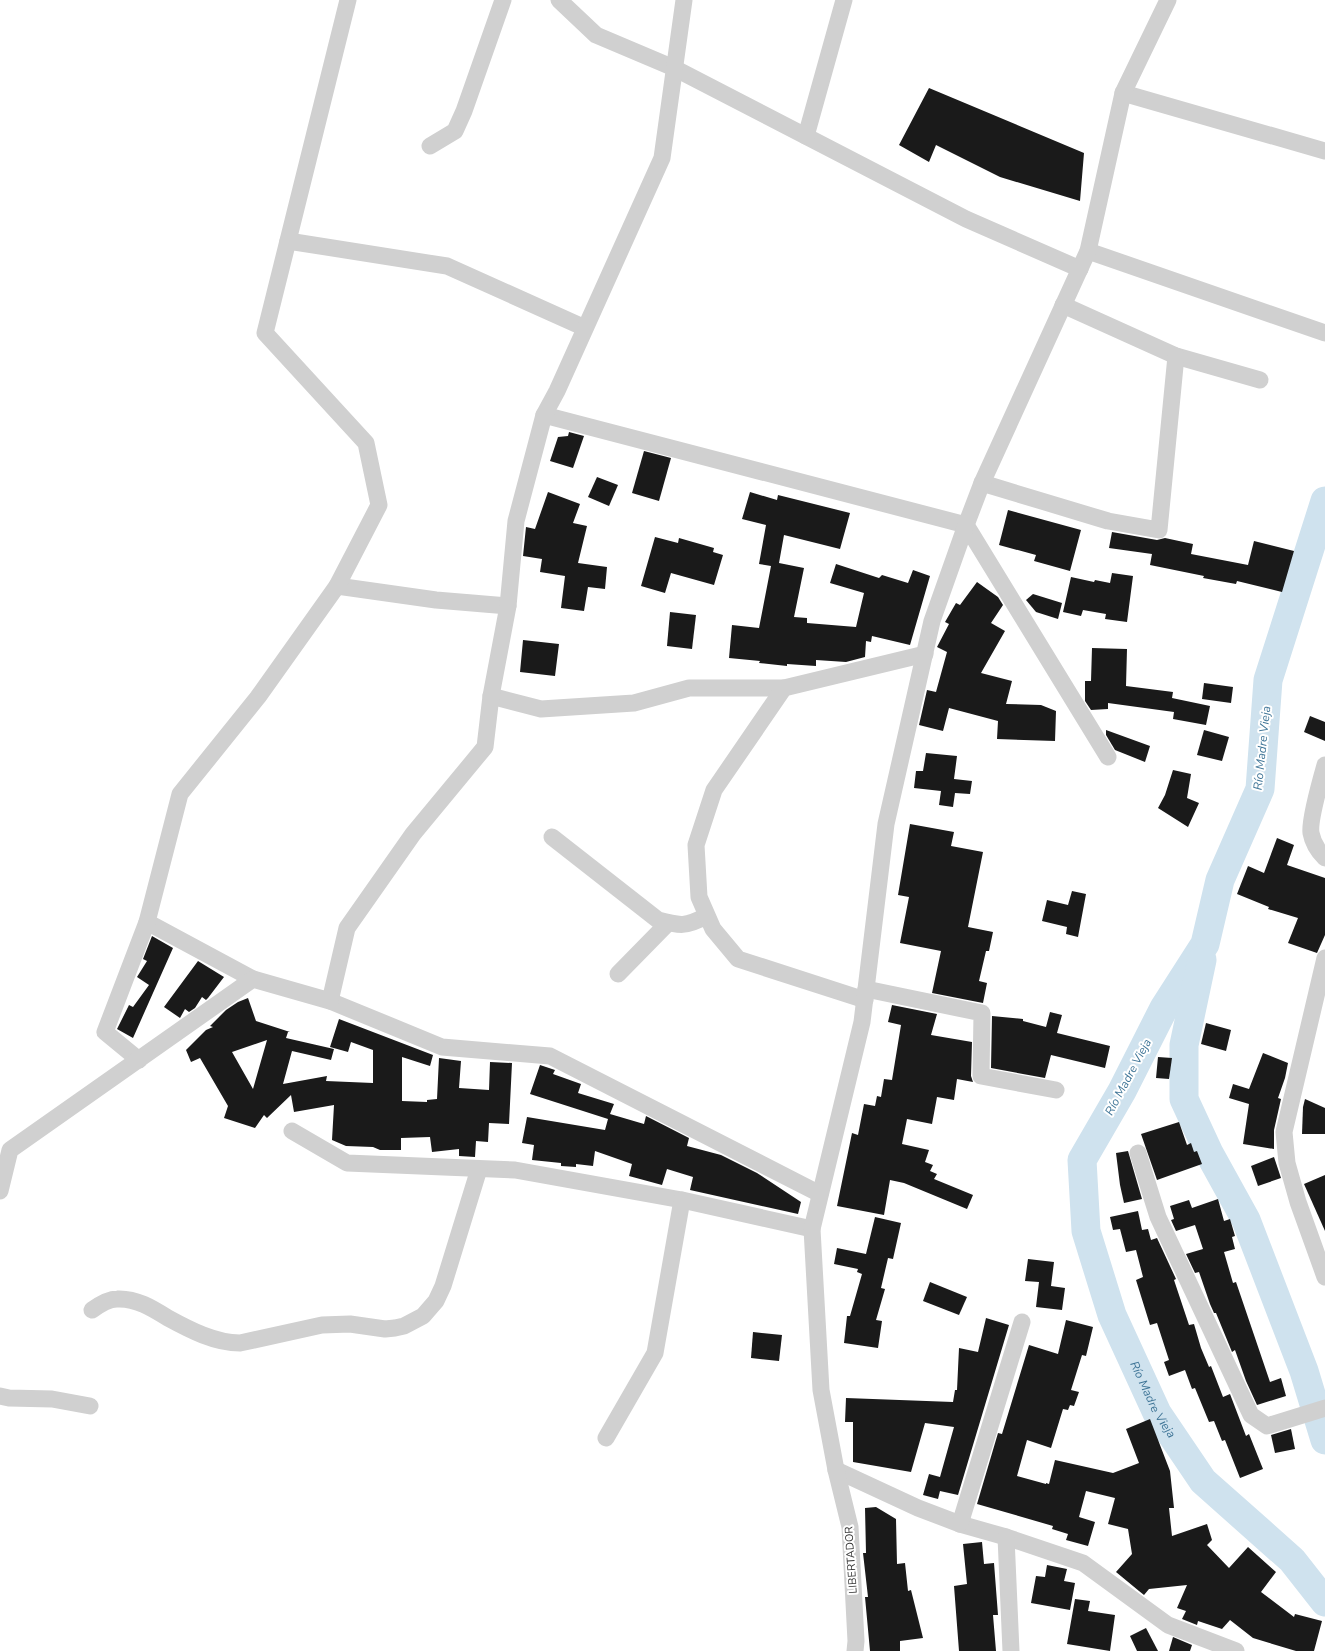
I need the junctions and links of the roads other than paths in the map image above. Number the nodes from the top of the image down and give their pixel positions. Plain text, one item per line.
1 (348, 0) edge
2 (503, 0) edge
3 (559, 0) edge
4 (684, 0) edge
5 (844, 0) edge
6 (1168, 0) edge
7 (674, 68) junction
8 (1123, 93) junction
9 (806, 136) junction
10 (430, 146) dead end
11 (1325, 151) edge
12 (288, 241) junction
13 (1088, 251) junction
14 (1080, 269) junction
15 (1063, 305) junction
16 (585, 328) junction
17 (1325, 333) edge
18 (1176, 356) junction
19 (1260, 380) dead end
20 (544, 415) junction
21 (982, 483) junction
22 (966, 525) junction
23 (337, 586) junction
24 (508, 606) junction
25 (925, 654) junction
26 (784, 688) junction
27 (491, 696) junction
28 (1108, 757) dead end
29 (1325, 765) edge
30 (552, 837) dead end
31 (1325, 858) edge
32 (706, 916) junction
33 (147, 922) junction
34 (668, 923) junction
35 (1325, 958) edge
36 (618, 974) dead end
37 (253, 979) junction
38 (866, 994) junction
39 (330, 1001) junction
40 (139, 1060) junction
41 (1056, 1090) dead end
42 (292, 1131) dead end
43 (1138, 1152) dead end
44 (479, 1169) junction
45 (0, 1191) edge
46 (820, 1194) junction
47 (682, 1200) junction
48 (812, 1229) junction
49 (1325, 1277) edge
50 (92, 1310) dead end
51 (1022, 1322) dead end
52 (0, 1396) edge
53 (90, 1406) dead end
54 (1325, 1408) edge
55 (606, 1438) dead end
56 (836, 1470) junction
57 (960, 1524) junction
58 (1006, 1537) junction
59 (855, 1651) edge
60 (1012, 1651) edge
61 (1236, 1651) edge

1 - 12 street
2 - 10 street
3 - 7 street
4 - 7 street
5 - 9 street
6 - 8 street, LIBERTADOR
7 - 9 street
7 - 16 street
8 - 11 street
8 - 13 street, LIBERTADOR
9 - 14 street
12 - 16 street
12 - 23 street
13 - 14 street, LIBERTADOR
13 - 17 street
14 - 15 street, LIBERTADOR
15 - 18 street
15 - 21 street, LIBERTADOR
16 - 20 street
18 - 19 street
18 - 21 street
20 - 22 street
20 - 24 street
21 - 22 street, LIBERTADOR
22 - 25 street, LIBERTADOR
22 - 28 street
23 - 24 street
23 - 33 street
24 - 27 street
25 - 26 street
25 - 38 street, LIBERTADOR
26 - 27 street
26 - 32 street
27 - 39 street
29 - 31 street
30 - 34 street
32 - 34 street
32 - 38 street
33 - 37 street
33 - 40 street
34 - 36 street
35 - 49 street
37 - 39 street
37 - 40 street
38 - 41 street
38 - 46 street, LIBERTADOR
39 - 46 street
40 - 45 street
42 - 44 street
43 - 54 street
44 - 47 street
44 - 50 street
46 - 48 street, LIBERTADOR
47 - 48 street
47 - 55 street
48 - 56 street, LIBERTADOR
51 - 57 street
52 - 53 street
56 - 57 street
56 - 59 street, LIBERTADOR
57 - 58 street
58 - 60 street
58 - 61 street

